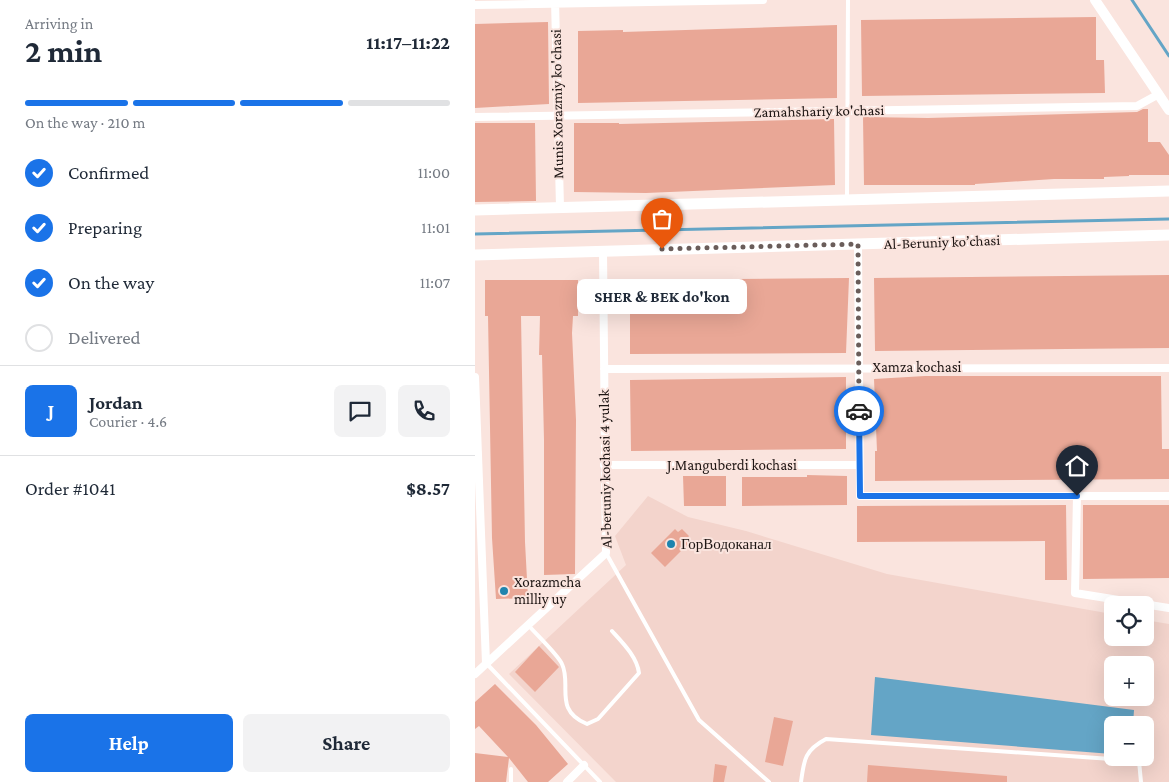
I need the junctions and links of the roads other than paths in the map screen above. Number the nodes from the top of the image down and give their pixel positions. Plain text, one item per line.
1 (763, 0) edge
2 (848, 0) edge
3 (1095, 0) edge
4 (555, 2) edge
5 (475, 5) edge
6 (1159, 94) junction
7 (1169, 110) edge
8 (847, 111) junction
9 (558, 116) junction
10 (475, 117) edge
11 (1169, 191) edge
12 (847, 200) junction
13 (560, 207) junction
14 (475, 210) edge
15 (1169, 235) edge
16 (858, 244) junction
17 (603, 251) junction
18 (475, 255) edge
19 (859, 367) junction
20 (1169, 368) edge
21 (604, 369) junction
22 (475, 377) edge
23 (859, 465) junction
24 (604, 466) junction
25 (1077, 496) junction
26 (1169, 496) edge
27 (606, 553) junction
28 (1169, 608) edge
29 (529, 626) junction
30 (612, 631) dead end
31 (486, 663) junction
32 (475, 674) edge
33 (584, 765) junction
34 (511, 768) dead end
35 (511, 782) edge
36 (567, 782) edge
37 (600, 782) edge
38 (769, 782) edge
39 (801, 782) edge
40 (1141, 782) edge

1 - 4 street
2 - 8 lane
3 - 6 street
4 - 5 street
4 - 9 street, Munis Xorazmiy ko'chasi
6 - 7 street
6 - 8 street, Zamahshariy ko'chasi
8 - 9 street, Zamahshariy ko'chasi
8 - 12 lane
9 - 10 street, Zamahshariy ko'chasi
9 - 13 street, Munis Xorazmiy ko'chasi
11 - 12 main road
12 - 13 main road
13 - 14 main road
15 - 16 main road, Al-Beruniy ko’chasi
16 - 17 main road, Al-Beruniy ko’chasi
16 - 19 street
17 - 18 main road, Al-Beruniy ko’chasi
17 - 21 street, Al-beruniy kochasi 4 yulak
19 - 20 street, Xamza kochasi
19 - 21 street, Xamza kochasi
19 - 23 street
21 - 24 street, Al-beruniy kochasi 4 yulak
22 - 31 street
23 - 24 street, J.Manguberdi kochasi
23 - 25 street
24 - 27 street, Al-beruniy kochasi 4 yulak
25 - 26 street
25 - 28 street
27 - 29 street
27 - 38 lane, Al-beruniy kochasi 4 yulak
29 - 30 lane
29 - 31 street
31 - 32 street
31 - 33 lane
33 - 36 street
33 - 37 lane
34 - 35 lane
39 - 40 lane

